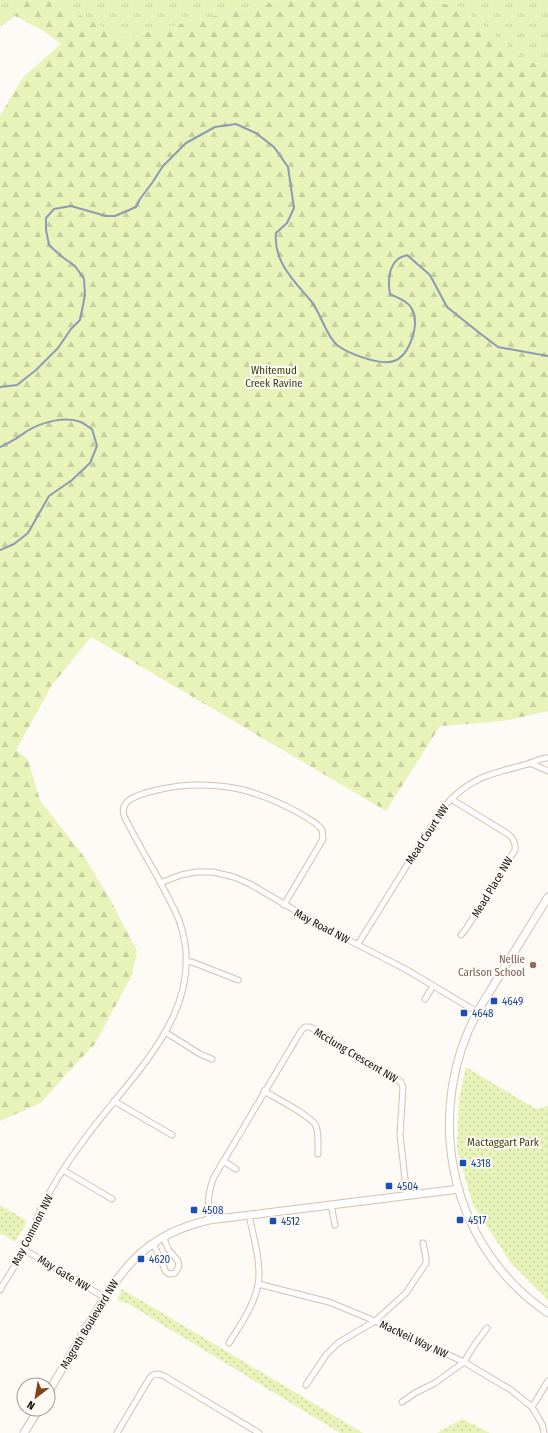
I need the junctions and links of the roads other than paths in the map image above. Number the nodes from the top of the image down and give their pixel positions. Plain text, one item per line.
1 (548, 758) edge
2 (530, 763) junction
3 (548, 771) edge
4 (451, 798) junction
5 (160, 883) junction
6 (548, 897) edge
7 (284, 905) junction
8 (461, 935) dead end
9 (358, 944) junction
10 (186, 962) junction
11 (238, 980) dead end
12 (433, 986) junction
13 (425, 999) dead end
14 (477, 1012) junction
15 (165, 1032) junction
16 (212, 1059) dead end
17 (264, 1091) junction
18 (114, 1101) junction
19 (172, 1135) dead end
20 (318, 1154) dead end
21 (223, 1161) junction
22 (236, 1169) dead end
23 (64, 1170) junction
24 (458, 1189) junction
25 (407, 1196) junction
26 (112, 1199) dead end
27 (331, 1206) junction
28 (249, 1215) junction
29 (209, 1220) junction
30 (335, 1225) dead end
31 (163, 1236) junction
32 (153, 1243) junction
33 (424, 1243) dead end
34 (23, 1250) junction
35 (258, 1284) junction
36 (0, 1290) edge
37 (104, 1297) junction
38 (548, 1313) edge
39 (375, 1321) junction
40 (487, 1328) dead end
41 (229, 1343) dead end
42 (464, 1362) junction
43 (56, 1379) edge
44 (548, 1381) edge
45 (306, 1385) dead end
46 (402, 1402) dead end
47 (532, 1407) junction
48 (33, 1417) edge
49 (24, 1433) edge
50 (117, 1433) edge
51 (259, 1433) edge
52 (544, 1433) edge

1 - 2 street, Mead Court NW
2 - 3 street
2 - 4 street, Mead Court NW
4 - 8 street, Mead Place NW
4 - 9 street, Mead Court NW
5 - 7 street, May Road NW
5 - 7 street, May Common NW
5 - 10 street, May Common NW
6 - 14 street
7 - 9 street, May Road NW
9 - 12 street, May Road NW
10 - 11 street
10 - 15 street, May Common NW
12 - 13 street
12 - 14 street, May Road NW
14 - 24 street
15 - 16 street
15 - 18 street, May Common NW
17 - 20 street
17 - 21 street, Mcclung Crescent NW
17 - 25 street, Mcclung Crescent NW
18 - 19 street
18 - 23 street, May Common NW
21 - 22 street
21 - 29 street, Mcclung Crescent NW
23 - 26 street
23 - 34 street, May Common NW
24 - 25 street, Magrath Boulevard NW
24 - 38 street
25 - 27 street, Magrath Boulevard NW
27 - 28 street, Magrath Boulevard NW
27 - 30 street
28 - 29 street, Magrath Boulevard NW
28 - 35 street
29 - 31 street, Magrath Boulevard NW
31 - 32 street, Magrath Boulevard NW
31 - 32 street
32 - 37 street, Magrath Boulevard NW
33 - 39 street
34 - 36 street, May Common NW
34 - 37 street, May Gate NW
35 - 39 street, MacNeil Way NW
35 - 41 street
37 - 43 street, Magrath Boulevard NW
39 - 42 street, MacNeil Way NW
39 - 45 street
40 - 42 street
42 - 46 street
42 - 47 street, MacNeil Way NW
44 - 47 street
47 - 52 street, MacNeil Way NW
48 - 49 street
50 - 51 street

